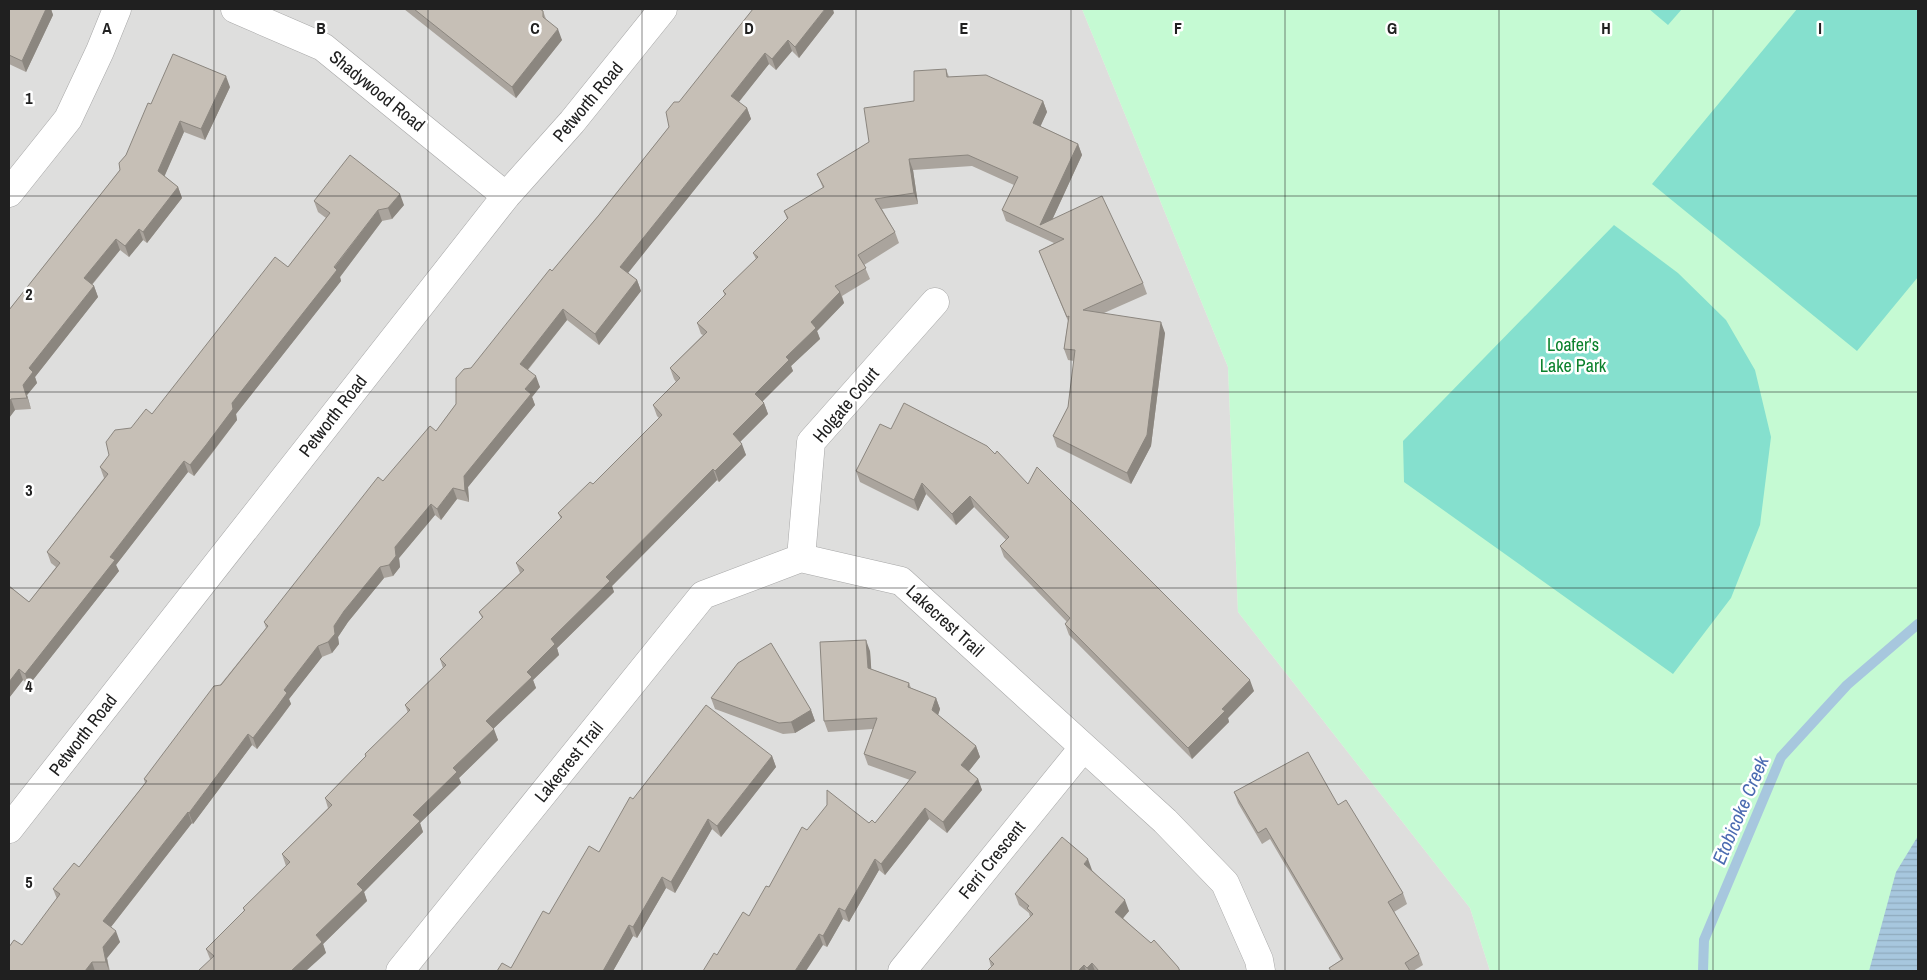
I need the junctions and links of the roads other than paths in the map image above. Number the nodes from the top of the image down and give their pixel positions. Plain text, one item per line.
1 (117, 9) edge
2 (235, 9) edge
3 (664, 9) edge
4 (9, 193) edge
5 (506, 196) junction
6 (935, 302) dead end
7 (801, 558) junction
8 (1083, 748) junction
9 (9, 829) edge
10 (400, 971) edge
11 (902, 971) edge
12 (1261, 971) edge

1 - 4 street
2 - 5 street, Shadywood Road
3 - 5 street, Petworth Road
5 - 9 street, Petworth Road
6 - 7 street, Holgate Court
7 - 8 street, Lakecrest Trail
7 - 10 street, Lakecrest Trail
8 - 11 street, Ferri Crescent
8 - 12 street, Lakecrest Trail

